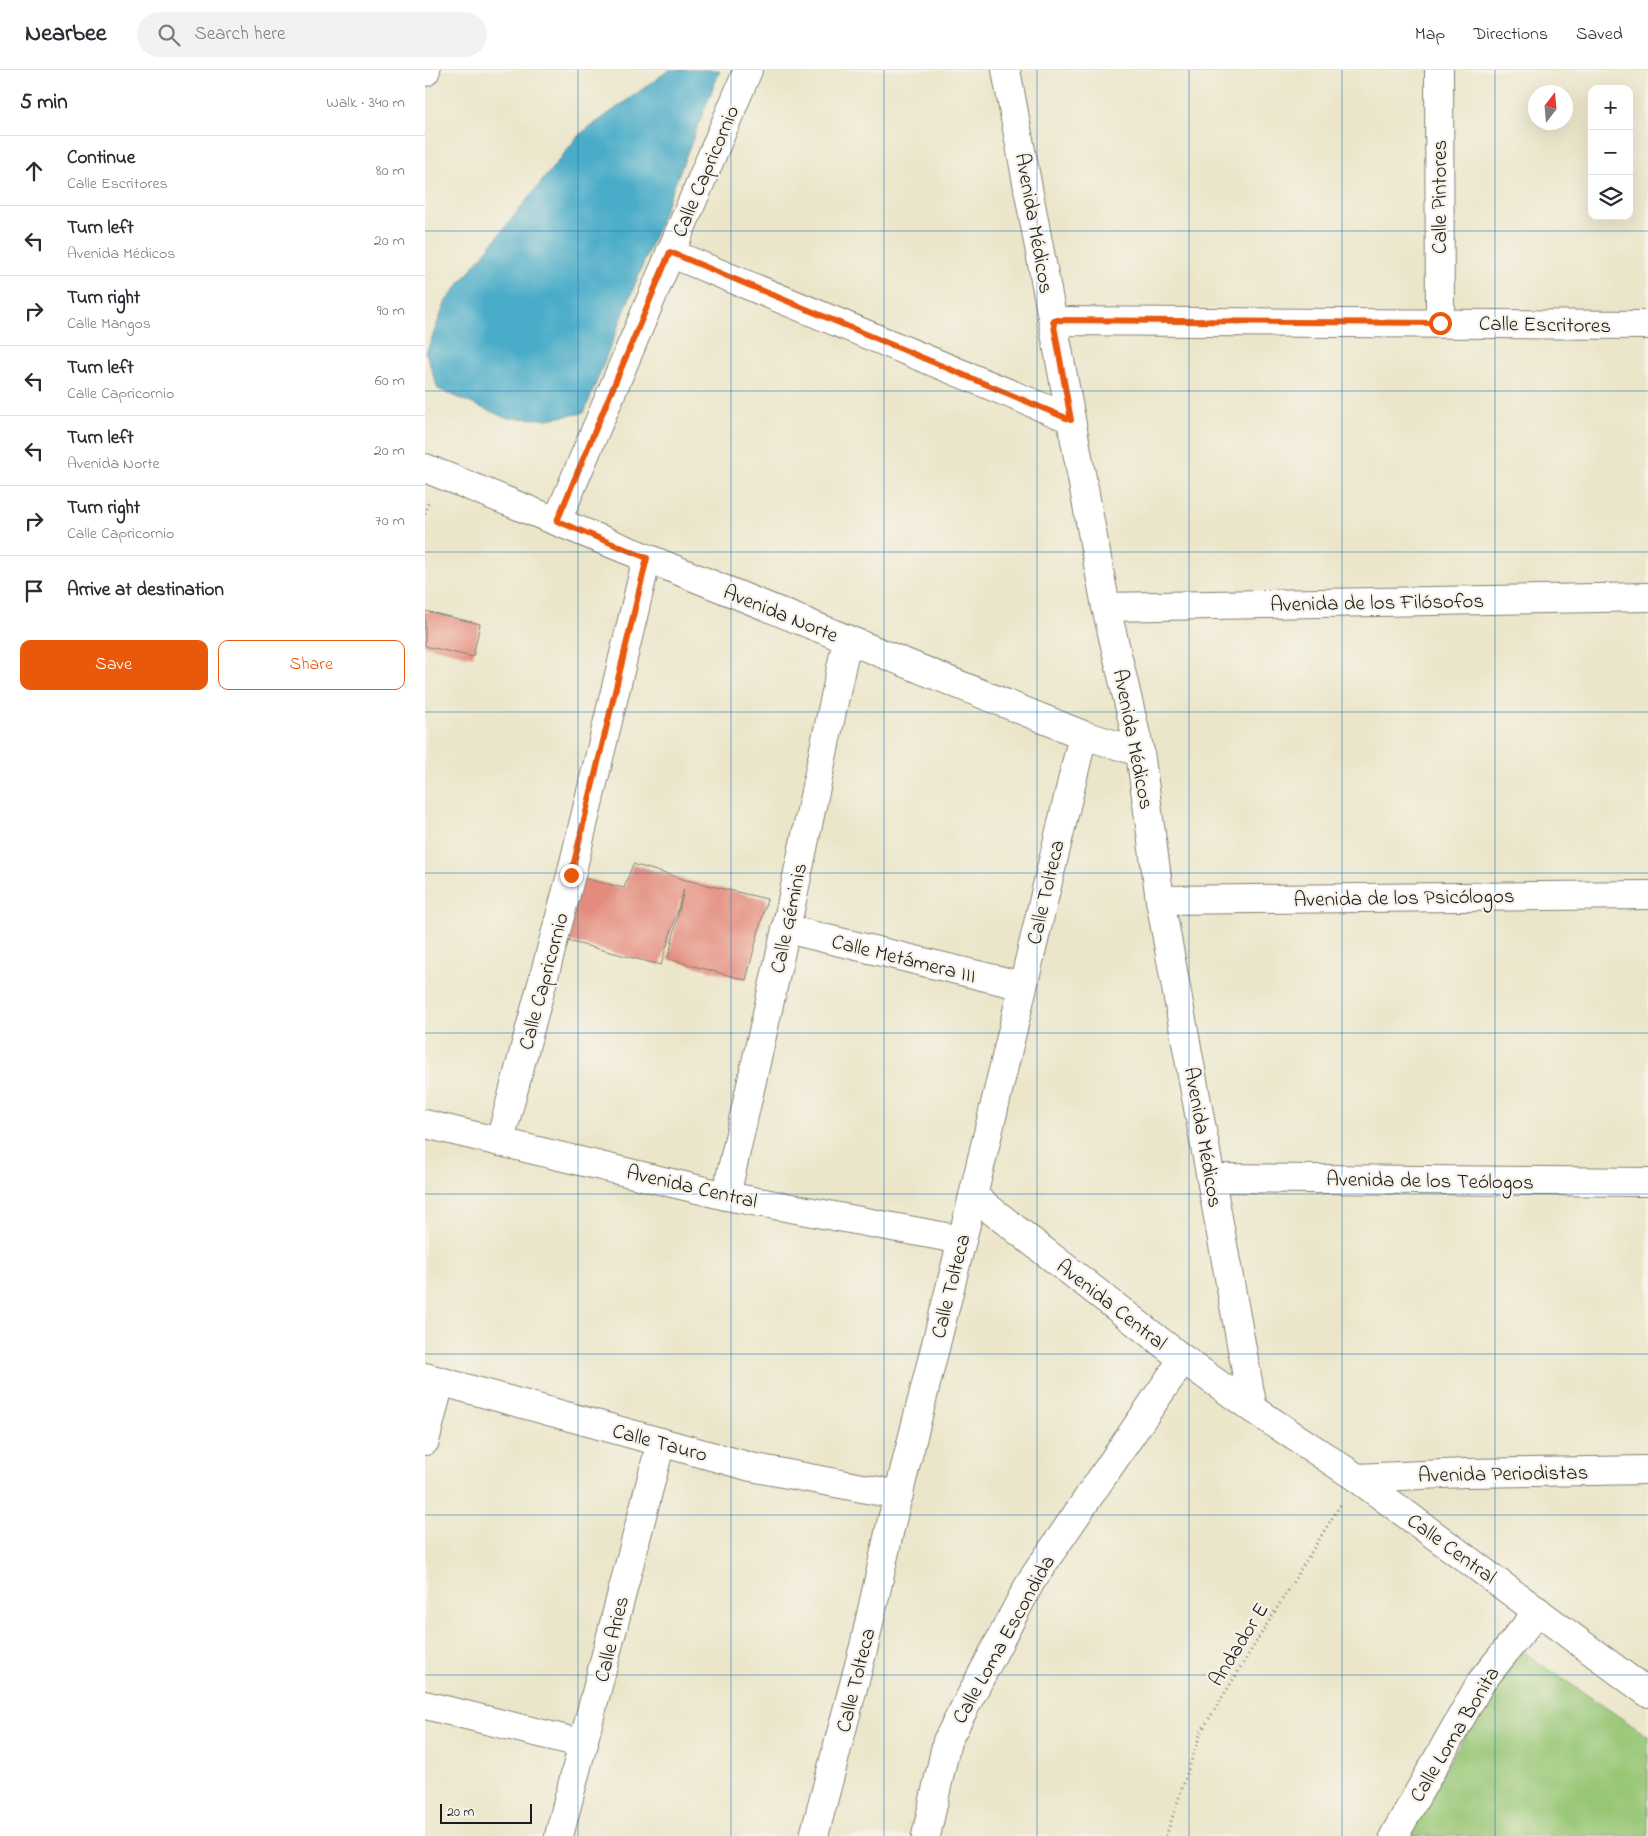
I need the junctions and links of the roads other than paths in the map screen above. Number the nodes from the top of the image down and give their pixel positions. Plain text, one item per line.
1 (748, 70) edge
2 (1007, 70) edge
3 (1439, 70) edge
4 (670, 252) junction
5 (1053, 320) junction
6 (1440, 323) junction
7 (1648, 325) edge
8 (1071, 420) junction
9 (425, 468) edge
10 (557, 521) junction
11 (647, 558) junction
12 (1648, 597) edge
13 (1106, 607) junction
14 (847, 640) junction
15 (1083, 735) junction
16 (1140, 752) junction
17 (1648, 895) edge
18 (1160, 900) junction
19 (786, 929) junction
20 (1023, 986) junction
21 (425, 1124) edge
22 (501, 1141) junction
23 (1211, 1178) junction
24 (1648, 1182) edge
25 (726, 1196) junction
26 (973, 1196) junction
27 (962, 1240) junction
28 (1183, 1359) junction
29 (433, 1380) edge
30 (1253, 1409) junction
31 (425, 1441) edge
32 (661, 1442) junction
33 (1648, 1470) edge
34 (1357, 1478) junction
35 (899, 1495) junction
36 (1538, 1611) junction
37 (1648, 1693) edge
38 (425, 1704) edge
39 (584, 1744) junction
40 (559, 1836) edge
41 (814, 1836) edge
42 (926, 1836) edge
43 (1394, 1836) edge

1 - 4 street, Calle Capricornio
2 - 5 street, Avenida Médicos
3 - 6 street, Calle Pintores
4 - 8 street
4 - 10 street, Calle Capricornio
5 - 6 street, Calle Escritores
5 - 8 street, Avenida Médicos
6 - 7 street, Calle Escritores
8 - 13 street, Avenida Médicos
9 - 10 street, Avenida Norte
10 - 11 street, Avenida Norte
11 - 14 street, Avenida Norte
11 - 22 street, Calle Capricornio
12 - 13 street, Avenida de los Filósofos
13 - 16 street, Avenida Médicos
14 - 15 street, Avenida Norte
14 - 19 street, Calle Géminis
15 - 16 street, Avenida Norte
15 - 20 street, Calle Tolteca
16 - 18 street, Avenida Médicos
17 - 18 street, Avenida de los Psicólogos
18 - 23 street, Avenida Médicos
19 - 20 street, Calle Metámera III
19 - 25 street, Calle Géminis
20 - 26 street, Calle Tolteca
21 - 22 street, Avenida Central
22 - 25 street, Avenida Central
23 - 24 street, Avenida de los Teólogos
23 - 30 street, Avenida Médicos
25 - 27 street, Avenida Central
26 - 27 street, Calle Tolteca
26 - 28 street, Avenida Central
27 - 35 street, Calle Tolteca
28 - 30 street, Avenida Central
28 - 42 street, Calle Loma Escondida
29 - 31 street
29 - 32 street, Calle Tauro
30 - 34 street, Calle Central
32 - 35 street, Calle Tauro
32 - 39 street, Calle Aries
33 - 34 street, Avenida Periodistas
34 - 36 street, Calle Central
35 - 41 street, Calle Tolteca
36 - 37 street, Calle Central
36 - 43 street, Calle Loma Bonita
38 - 39 street
39 - 40 street, Calle Aries

